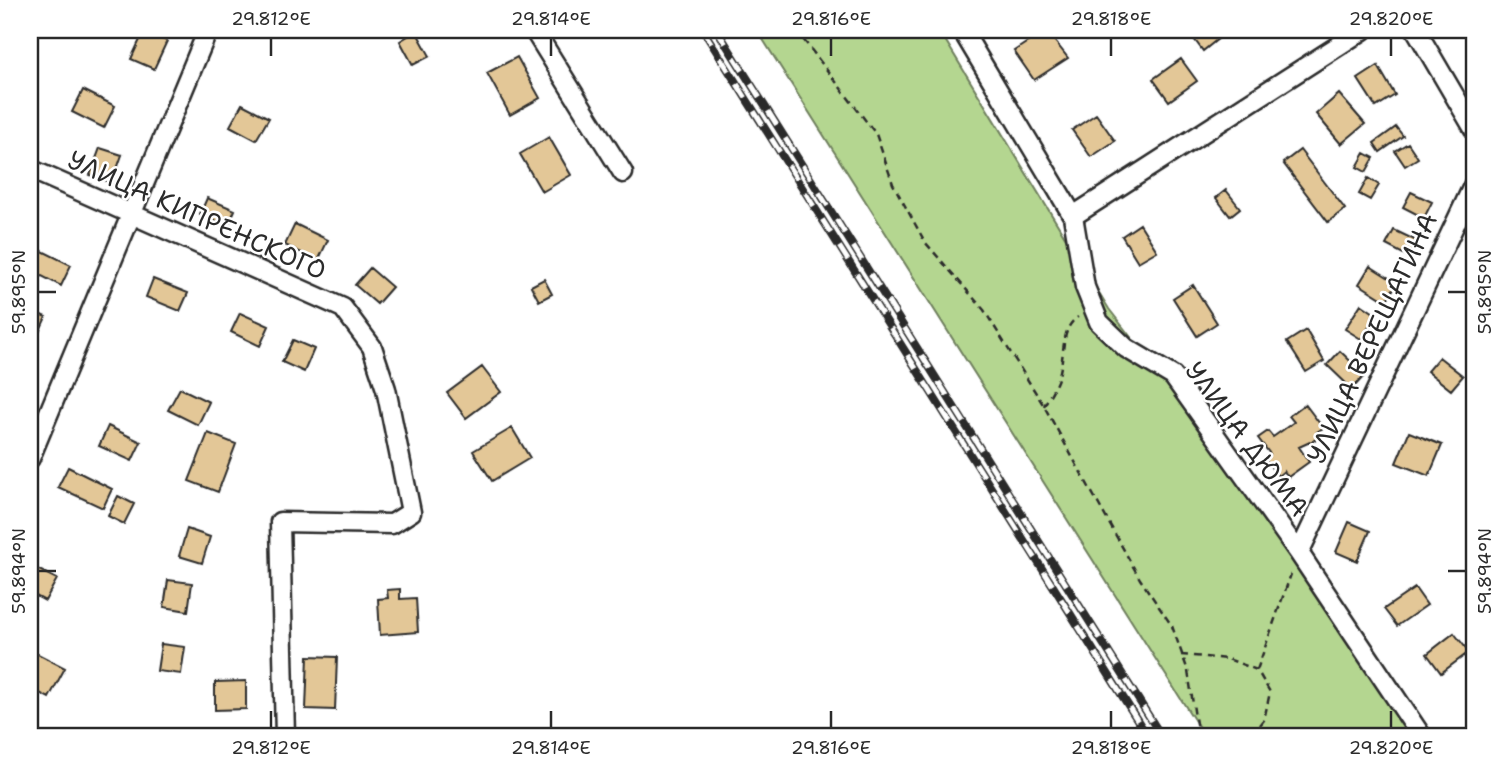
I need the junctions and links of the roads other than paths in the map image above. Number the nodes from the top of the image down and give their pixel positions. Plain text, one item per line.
1 (208, 30) edge
2 (534, 30) edge
3 (962, 30) edge
4 (1363, 30) edge
5 (1416, 30) edge
6 (1474, 129) edge
7 (30, 169) edge
8 (623, 173) dead end
9 (1474, 184) edge
10 (130, 215) junction
11 (1073, 216) junction
12 (30, 458) edge
13 (1299, 553) junction
14 (285, 737) edge
15 (1422, 737) edge

1 - 10 street
2 - 8 street
3 - 11 street, УЛИЦА ДЮМА
4 - 11 street
5 - 6 street
7 - 10 street, УЛИЦА КИПРЕНСКОГО
9 - 13 street, УЛИЦА ВЕРЕЩАГИНА
10 - 12 street
10 - 14 street, УЛИЦА КИПРЕНСКОГО
11 - 13 street, УЛИЦА ДЮМА
13 - 15 street, УЛИЦА ДЮМА

